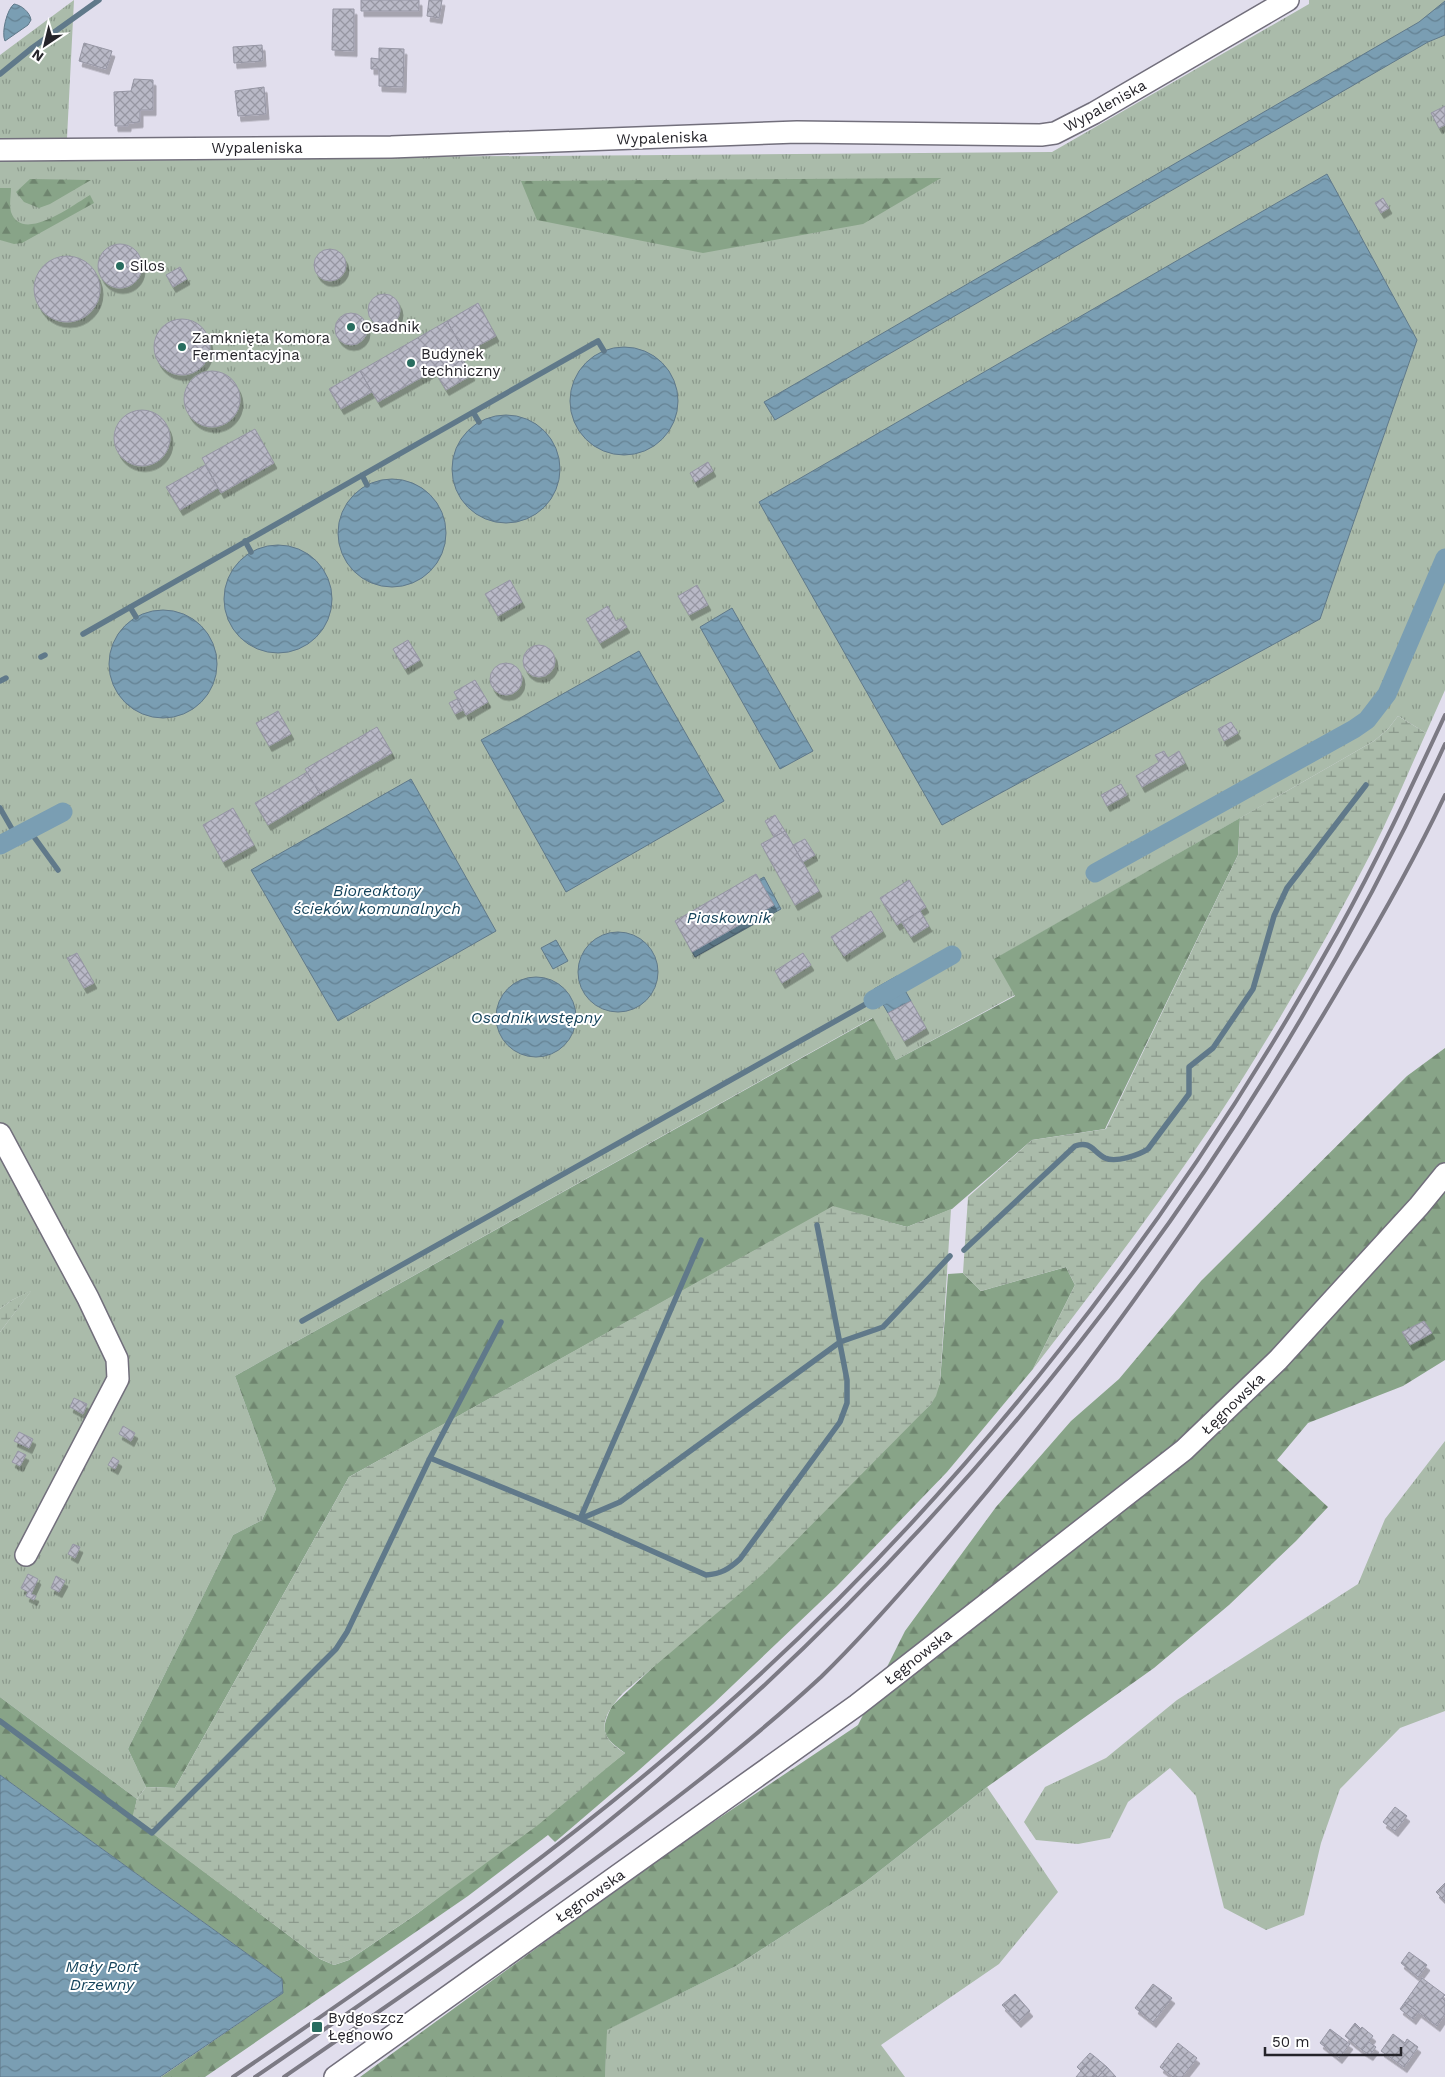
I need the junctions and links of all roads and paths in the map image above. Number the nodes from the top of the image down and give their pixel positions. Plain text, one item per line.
1 (1288, 0) edge
2 (0, 150) edge
3 (0, 1134) edge
4 (1445, 1174) edge
5 (26, 1555) dead end
6 (335, 2077) edge

1 - 2 street, Wypaleniska
3 - 5 street
4 - 6 street, Łęgnowska

